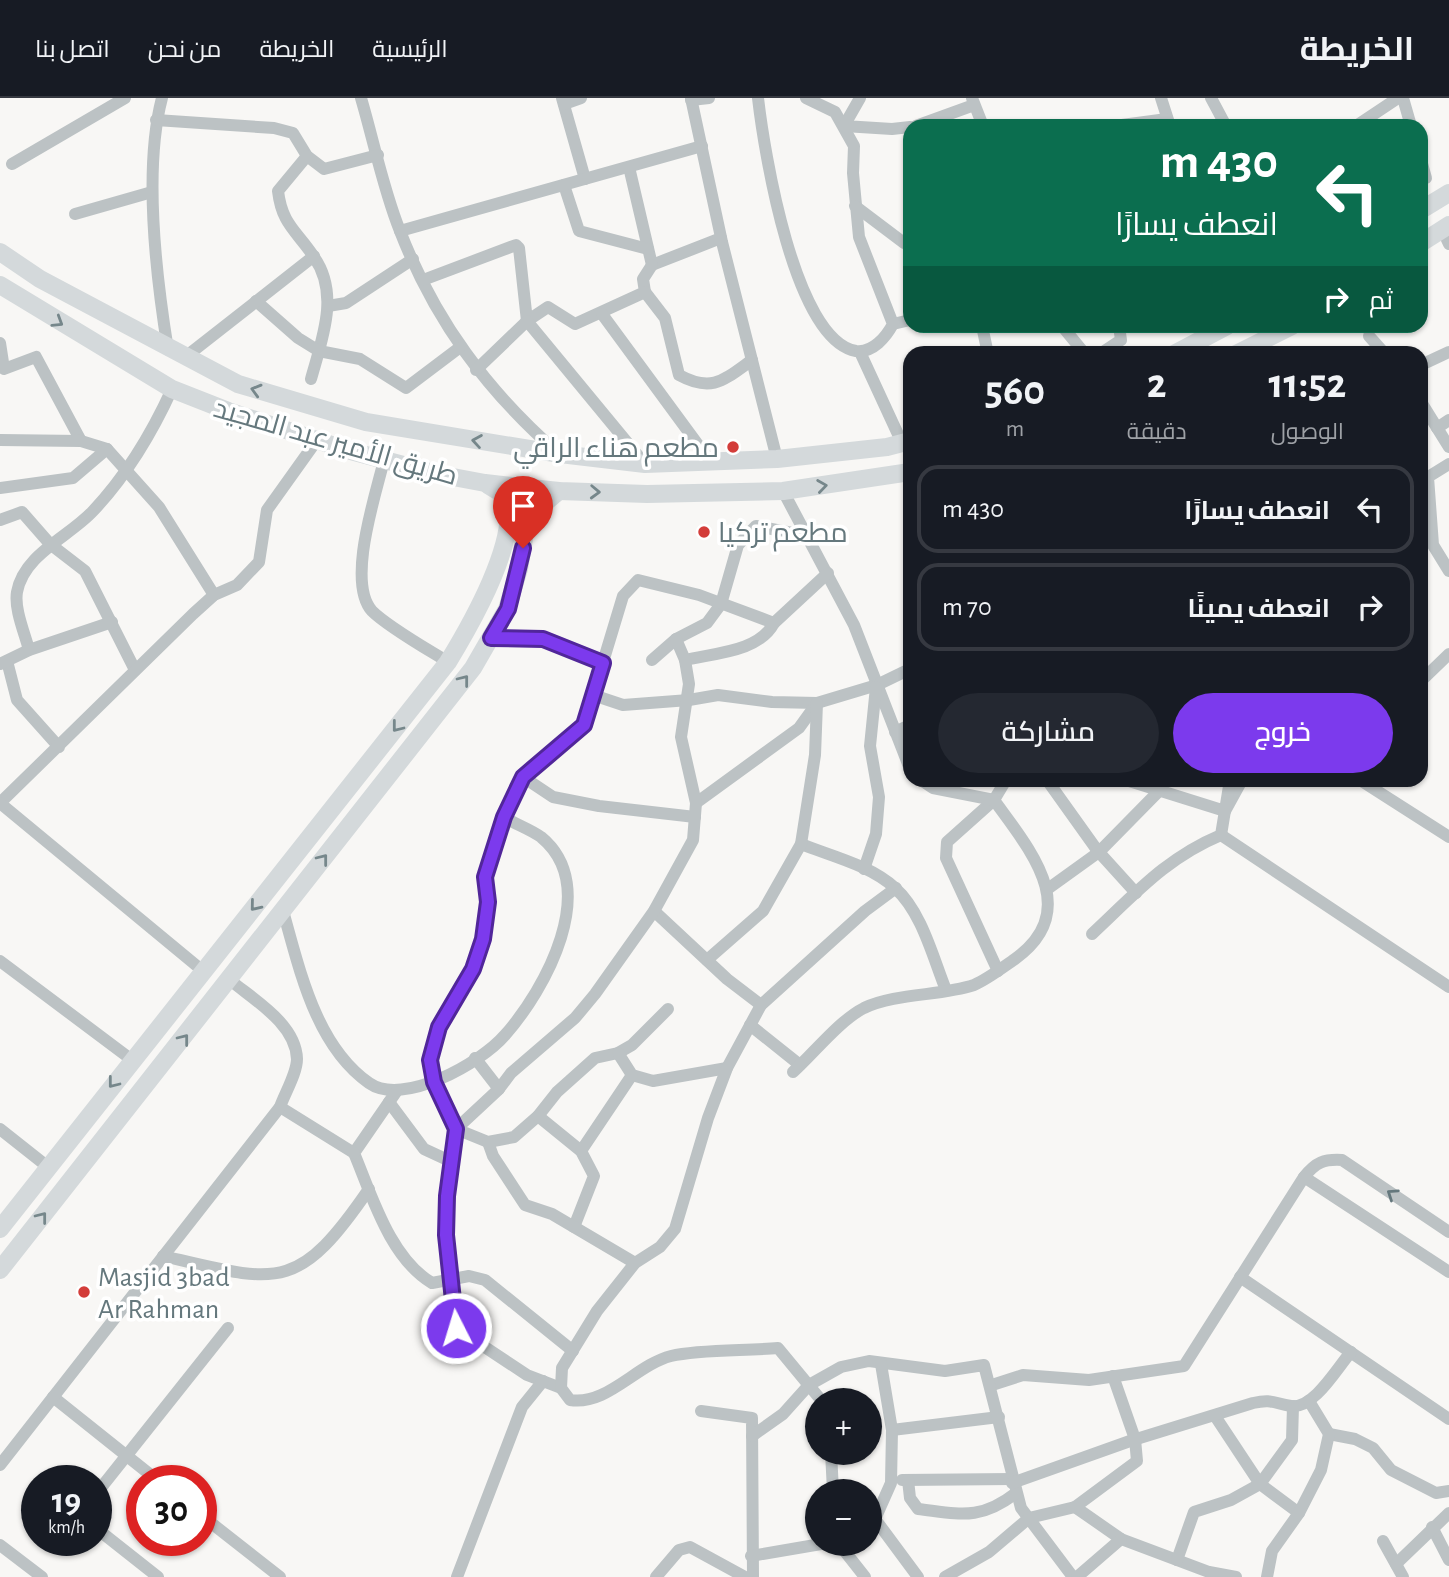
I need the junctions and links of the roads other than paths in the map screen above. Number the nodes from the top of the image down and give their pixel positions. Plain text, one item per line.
1 (125, 98) edge
2 (162, 98) edge
3 (361, 98) edge
4 (581, 98) edge
5 (709, 98) edge
6 (758, 98) edge
7 (806, 98) edge
8 (860, 98) edge
9 (1161, 98) edge
10 (1211, 98) edge
11 (1400, 98) edge
12 (691, 99) edge
13 (563, 101) edge
14 (973, 101) edge
15 (932, 119) edge
16 (980, 119) edge
17 (1168, 119) edge
18 (1222, 119) edge
19 (1367, 119) edge
20 (1408, 119) edge
21 (156, 120) junction
22 (844, 126) junction
23 (903, 128) edge
24 (702, 146) junction
25 (378, 155) junction
26 (307, 156) junction
27 (12, 164) dead end
28 (629, 167) junction
29 (584, 179) junction
30 (564, 185) junction
31 (152, 192) junction
32 (1449, 193) edge
33 (855, 206) junction
34 (1428, 206) edge
35 (75, 214) dead end
36 (400, 231) junction
37 (1447, 233) edge
38 (721, 238) junction
39 (1428, 240) edge
40 (903, 242) edge
41 (648, 249) junction
42 (0, 252) edge
43 (314, 256) junction
44 (413, 259) junction
45 (652, 265) junction
46 (423, 280) junction
47 (0, 285) edge
48 (645, 292) junction
49 (256, 301) junction
50 (328, 306) junction
51 (602, 314) junction
52 (527, 321) junction
53 (903, 322) edge
54 (893, 324) junction
55 (1120, 333) edge
56 (1214, 333) edge
57 (1278, 333) edge
58 (1369, 336) dead end
59 (0, 343) edge
60 (1112, 346) edge
61 (1189, 346) edge
62 (1252, 346) edge
63 (1378, 346) edge
64 (459, 348) junction
65 (319, 351) junction
66 (860, 352) junction
67 (1449, 352) edge
68 (176, 354) junction
69 (752, 360) junction
70 (1428, 362) edge
71 (476, 370) junction
72 (311, 379) dead end
73 (172, 389) junction
74 (1428, 413) edge
75 (1449, 420) edge
76 (1437, 428) junction
77 (903, 436) edge
78 (0, 440) edge
79 (317, 440) junction
80 (81, 441) junction
81 (903, 442) edge
82 (1449, 447) edge
83 (107, 449) junction
84 (560, 454) junction
85 (777, 459) junction
86 (384, 460) junction
87 (710, 461) junction
88 (645, 464) junction
89 (1449, 464) edge
90 (125, 471) junction
91 (903, 473) edge
92 (1428, 477) edge
93 (485, 483) junction
94 (0, 488) edge
95 (559, 491) junction
96 (783, 492) junction
97 (0, 520) edge
98 (808, 536) junction
99 (50, 544) junction
100 (1428, 547) edge
101 (1449, 571) edge
102 (828, 573) junction
103 (214, 595) junction
104 (721, 604) junction
105 (112, 622) junction
106 (774, 623) junction
107 (491, 638) junction
108 (676, 639) junction
109 (29, 650) junction
110 (1449, 654) edge
111 (652, 660) dead end
112 (685, 660) junction
113 (3, 663) edge
114 (447, 663) junction
115 (603, 663) junction
116 (135, 670) junction
117 (903, 672) edge
118 (1428, 674) edge
119 (877, 685) junction
120 (593, 695) junction
121 (688, 700) junction
122 (817, 703) junction
123 (903, 729) edge
124 (895, 732) junction
125 (59, 747) junction
126 (903, 752) edge
127 (523, 777) junction
128 (932, 787) edge
129 (1002, 787) edge
130 (1052, 787) edge
131 (1160, 787) edge
132 (1164, 787) edge
133 (1229, 787) edge
134 (1238, 787) edge
135 (1371, 787) edge
136 (994, 800) junction
137 (0, 803) edge
138 (696, 803) junction
139 (1225, 811) junction
140 (504, 817) junction
141 (695, 817) junction
142 (1221, 835) junction
143 (1449, 837) edge
144 (801, 844) junction
145 (1099, 852) junction
146 (864, 869) junction
147 (896, 888) junction
148 (1049, 888) junction
149 (1136, 892) junction
150 (283, 911) junction
151 (654, 911) junction
152 (1092, 934) dead end
153 (707, 960) junction
154 (0, 961) edge
155 (203, 971) junction
156 (998, 971) junction
157 (230, 980) junction
158 (1449, 987) edge
159 (946, 990) junction
160 (761, 1005) junction
161 (668, 1009) dead end
162 (750, 1025) junction
163 (618, 1052) junction
164 (475, 1058) junction
165 (132, 1060) junction
166 (727, 1068) junction
167 (632, 1075) junction
168 (434, 1082) junction
169 (499, 1089) junction
170 (392, 1097) junction
171 (280, 1107) junction
172 (538, 1116) junction
173 (0, 1129) edge
174 (456, 1129) junction
175 (488, 1142) junction
176 (581, 1151) junction
177 (354, 1153) junction
178 (452, 1162) junction
179 (48, 1167) junction
180 (1304, 1177) junction
181 (68, 1185) junction
182 (369, 1189) junction
183 (574, 1227) junction
184 (0, 1229) edge
185 (1449, 1232) edge
186 (163, 1256) junction
187 (635, 1263) junction
188 (0, 1270) edge
189 (1449, 1272) edge
190 (1240, 1277) junction
191 (451, 1278) junction
192 (228, 1328) dead end
193 (573, 1351) junction
194 (1351, 1352) junction
195 (881, 1364) junction
196 (1113, 1376) junction
197 (543, 1381) junction
198 (809, 1385) junction
199 (992, 1385) junction
200 (561, 1388) junction
201 (811, 1388) edge
202 (53, 1397) junction
203 (1309, 1401) junction
204 (1293, 1406) junction
205 (701, 1411) dead end
206 (1215, 1416) junction
207 (999, 1418) junction
208 (1449, 1419) edge
209 (892, 1430) junction
210 (1329, 1434) junction
211 (752, 1436) junction
212 (1135, 1439) junction
213 (127, 1457) junction
214 (0, 1465) edge
215 (137, 1465) edge
216 (112, 1475) edge
217 (891, 1480) junction
218 (908, 1480) junction
219 (1260, 1484) junction
220 (1013, 1485) junction
221 (1449, 1491) edge
222 (882, 1500) edge
223 (1075, 1507) junction
224 (1298, 1513) junction
225 (1449, 1513) edge
226 (1029, 1518) junction
227 (1432, 1527) junction
228 (217, 1528) edge
229 (882, 1531) edge
230 (1121, 1539) junction
231 (112, 1541) edge
232 (1383, 1541) dead end
233 (0, 1545) edge
234 (805, 1547) edge
235 (751, 1556) junction
236 (848, 1556) edge
237 (1177, 1560) junction
238 (1449, 1560) edge
239 (1396, 1564) junction
240 (1209, 1574) edge
241 (42, 1577) edge
242 (158, 1577) edge
243 (280, 1577) edge
244 (457, 1577) edge
245 (656, 1577) edge
246 (744, 1577) edge
247 (752, 1577) edge
248 (865, 1577) edge
249 (918, 1577) edge
250 (945, 1577) edge
251 (1075, 1577) edge
252 (1236, 1577) edge
253 (1267, 1577) edge
254 (1404, 1577) edge

1 - 27 street
2 - 21 street
3 - 25 street
4 - 13 street
5 - 12 street
6 - 66 street
7 - 22 street
8 - 22 street
9 - 17 street
10 - 18 street
11 - 19 street
11 - 20 street
12 - 24 street
13 - 29 street
14 - 15 street
14 - 16 street
21 - 26 street
21 - 31 street
22 - 23 street
22 - 33 street
24 - 28 street
24 - 38 street
25 - 26 street
25 - 36 street
26 - 43 street
28 - 29 street
28 - 41 street
29 - 30 street
30 - 36 street
30 - 41 street
31 - 35 street
31 - 68 street
32 - 34 main road
33 - 40 street
33 - 54 street
36 - 44 street
37 - 39 main road
38 - 45 street
38 - 69 street
41 - 45 street
42 - 68 main road, طريق الأمير عبد المجيد
43 - 49 street
43 - 50 street
44 - 46 street
44 - 50 street
45 - 48 street
46 - 52 street
46 - 64 street
47 -> 73 main road, طريق الأمير عبد المجيد
48 - 51 street
48 - 69 street
49 - 65 street
49 - 68 street
50 - 65 street
51 - 52 street
51 - 87 street
52 - 71 street
52 - 88 street
53 - 54 street
54 - 66 street
55 - 60 street
56 - 61 main road
57 - 62 main road
58 - 63 street
59 - 80 street
64 - 65 street
64 - 71 street
65 - 72 street
66 - 77 street
67 - 70 street
84 -> 68 main road, طريق الأمير عبد المجيد
69 - 85 street
71 - 84 street
73 - 79 main road, طريق الأمير عبد المجيد
73 - 90 street
74 - 76 street
75 - 76 street
76 - 82 street
78 - 80 street
79 - 86 main road, طريق الأمير عبد المجيد
79 - 103 street
80 - 83 street
81 - 85 main road, طريق الأمير عبد المجيد
83 - 90 street
83 - 94 street
84 - 88 main road, طريق الأمير عبد المجيد
85 - 87 main road, طريق الأمير عبد المجيد
86 - 93 main road, طريق الأمير عبد المجيد
86 - 114 street
87 - 88 main road, طريق الأمير عبد المجيد
89 - 92 street
90 - 99 street
90 - 103 street
96 -> 91 main road, طريق الأمير عبد المجيد
93 - 95 main road, طريق الأمير عبد المجيد
93 - 114 main road
95 -> 96 main road, طريق الأمير عبد المجيد
95 - 107 main road
96 - 98 street
97 - 99 street
98 - 102 street
98 - 104 street
99 - 105 street
99 - 109 street
100 - 101 street
102 - 106 street
102 - 119 street
103 - 116 street
104 - 106 street
104 - 108 street
104 - 115 street
105 - 109 street
105 - 116 street
106 - 112 street
107 - 115 street
150 -> 107 main road
108 - 111 street
108 - 112 street
109 - 113 street
110 - 118 street
112 - 121 street
113 - 125 street
114 -> 155 main road
115 - 120 street
116 - 125 street
117 - 119 street
119 - 122 street
119 - 124 street
119 - 146 street
120 - 121 street
120 - 127 street
121 - 122 street
121 - 138 street
122 - 138 street
122 - 144 street
123 - 124 street
124 - 126 street
125 - 137 street
127 - 140 street
127 - 141 street
128 - 136 street
129 - 136 street
130 - 145 street
131 - 145 street
132 - 139 street
133 - 139 street
134 - 139 street
135 - 143 street
136 - 148 street
136 - 156 street
137 - 155 street
138 - 141 street
139 - 142 street
140 - 164 street
140 - 168 street
141 - 151 street
142 - 149 street
142 - 158 street
144 - 146 street
144 - 153 street
145 - 148 street
145 - 149 street
146 - 147 street
147 - 159 street
147 - 160 street
148 - 156 street
149 - 152 street
150 - 157 main road
150 - 170 street
151 - 153 street
151 - 169 street
153 - 160 street
154 - 165 street
155 - 165 main road
156 - 159 street
157 - 171 street
181 -> 157 main road
159 - 162 street
160 - 162 street
161 - 163 street
162 - 166 street
163 - 167 street
163 - 172 street
164 - 168 street
164 - 169 street
165 -> 179 main road
166 - 167 street
166 - 187 street
167 - 176 street
168 - 170 street
168 - 174 street
169 - 174 street
170 - 177 street
170 - 178 street
171 - 177 street
171 - 186 street
172 - 175 street
172 - 176 street
173 - 179 street
174 - 175 street
174 - 178 street
175 - 183 street
176 - 183 street
177 - 182 street
178 - 191 street
179 - 181 main road
179 - 184 main road
185 -> 180 street
180 - 189 street
180 - 190 street
188 -> 181 main road
182 - 186 street
182 - 191 street
183 - 187 street
186 - 202 street
187 - 193 street
190 - 194 street
190 - 196 street
191 - 193 street
191 - 197 street
192 - 213 street
193 - 200 street
194 - 203 street
194 - 208 street
195 - 198 street
195 - 199 street
195 - 209 street
196 - 199 street
196 - 212 street
197 - 200 street
197 - 244 street
198 - 200 street
198 - 201 street
198 - 211 street
199 - 207 street
202 - 213 street
202 - 214 street
203 - 204 street
203 - 210 street
204 - 206 street
204 - 219 street
205 - 211 street
206 - 212 street
206 - 219 street
207 - 209 street
207 - 220 street
209 - 217 street
210 - 221 street
210 - 224 street
211 - 235 street
212 - 220 street
212 - 223 street
213 - 215 street
213 - 216 street
217 - 218 street
217 - 222 street
218 - 220 street
218 - 220 street
219 - 224 street
219 - 237 street
220 - 226 street
223 - 226 street
223 - 230 street
224 - 253 street
225 - 227 street
226 - 250 street
226 - 251 street
227 - 238 street
227 - 239 street
228 - 243 street
229 - 249 street
230 - 237 street
230 - 251 street
231 - 242 street
232 - 239 street
233 - 241 street
234 - 235 street
235 - 247 street
236 - 248 street
237 - 240 street
239 - 254 street
240 - 252 street
245 - 246 street

